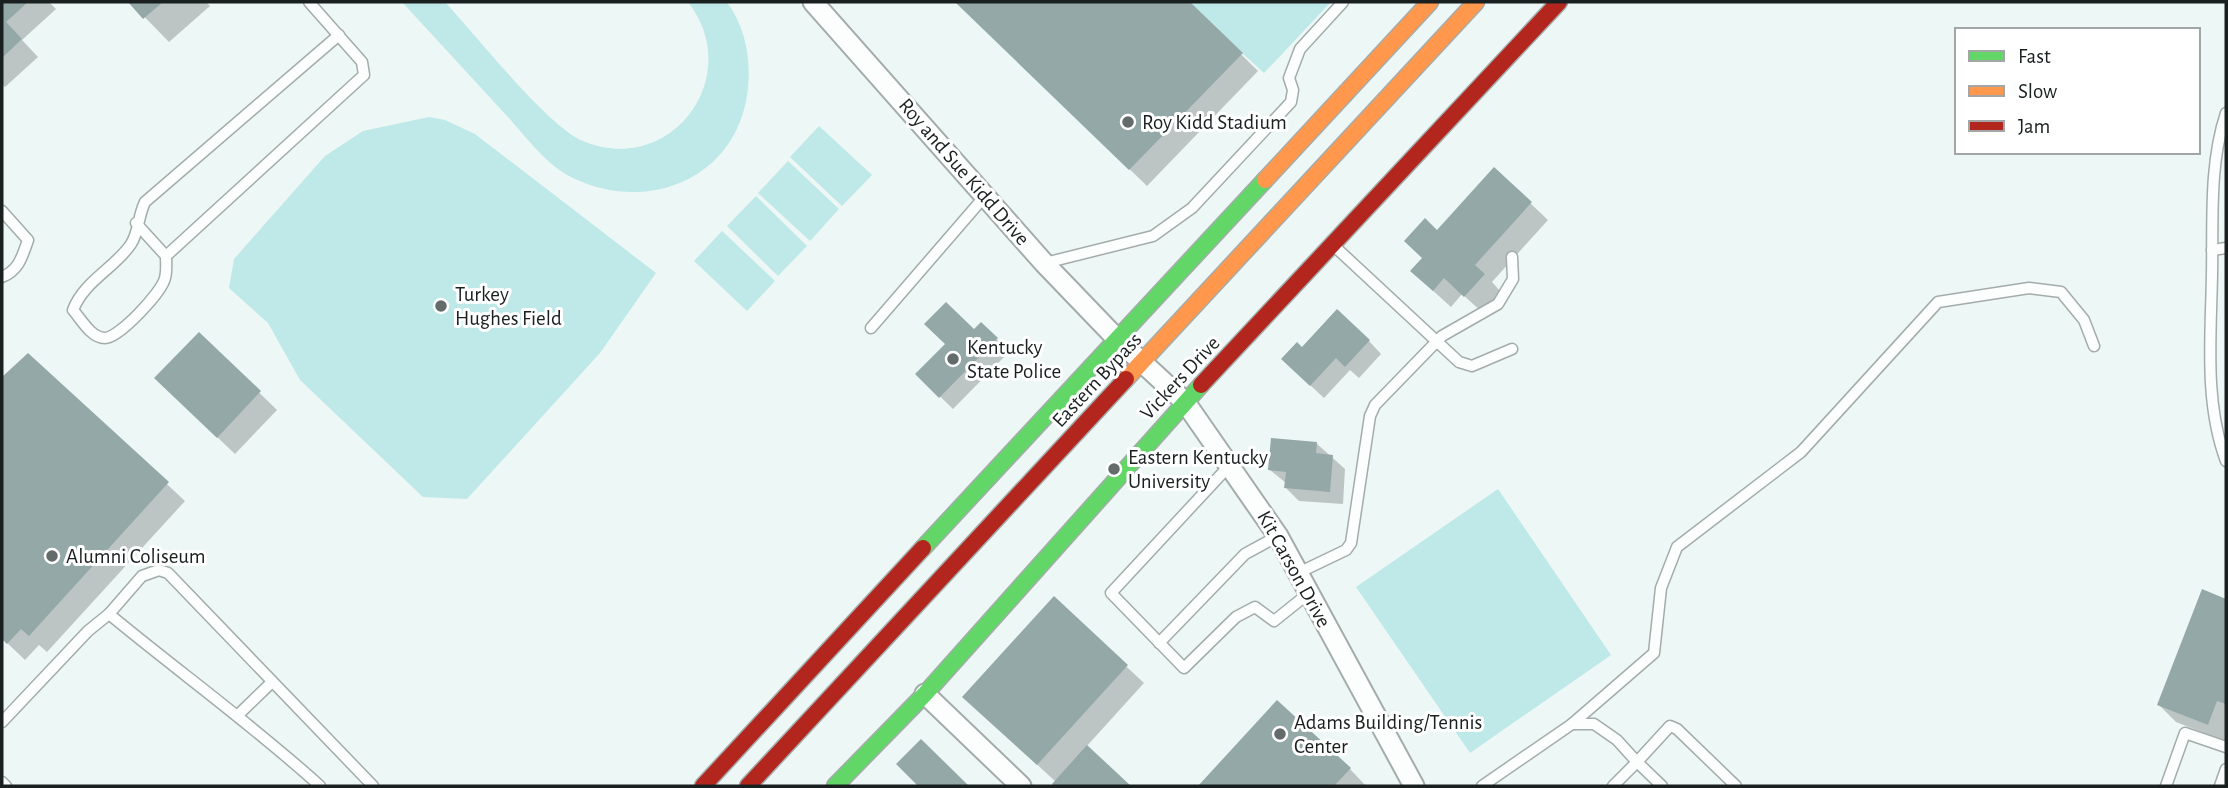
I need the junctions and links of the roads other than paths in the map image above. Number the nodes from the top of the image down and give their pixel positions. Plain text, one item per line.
1 (309, 2) edge
2 (813, 2) edge
3 (1343, 2) edge
4 (1430, 2) edge
5 (1476, 2) edge
6 (1559, 2) edge
7 (339, 35) junction
8 (2226, 113) edge
9 (985, 196) junction
10 (2, 211) edge
11 (136, 223) junction
12 (1333, 244) junction
13 (2226, 248) edge
14 (2212, 250) junction
15 (166, 256) junction
16 (1512, 257) dead end
17 (1044, 263) junction
18 (2, 277) edge
19 (871, 328) dead end
20 (1118, 340) junction
21 (1436, 342) junction
22 (2094, 346) dead end
23 (1512, 349) dead end
24 (1143, 363) junction
25 (1185, 402) junction
26 (2226, 461) edge
27 (1231, 464) junction
28 (1278, 536) junction
29 (1298, 573) junction
30 (1309, 593) junction
31 (109, 614) junction
32 (1159, 643) junction
33 (271, 683) junction
34 (925, 694) junction
35 (238, 715) junction
36 (2, 722) edge
37 (1572, 724) junction
38 (2226, 747) edge
39 (1637, 762) junction
40 (2226, 769) edge
41 (2, 782) edge
42 (6, 786) edge
43 (320, 786) edge
44 (373, 786) edge
45 (703, 786) edge
46 (748, 786) edge
47 (835, 786) edge
48 (1021, 786) edge
49 (1414, 786) edge
50 (1482, 786) edge
51 (1613, 786) edge
52 (1662, 786) edge
53 (1736, 786) edge
54 (2166, 786) edge
55 (2220, 786) edge

1 - 7 lane
2 - 9 street, Roy and Sue Kidd Drive
3 - 17 lane
4 - 20 main road, Eastern Bypass
5 - 24 main road, Eastern Bypass
6 - 12 main road, Vickers Drive
7 - 11 lane
7 - 15 lane
8 - 14 lane
9 - 17 street, Roy and Sue Kidd Drive
9 - 19 lane
10 - 18 lane
11 - 15 lane
11 - 15 lane
12 - 21 lane
12 - 25 main road, Vickers Drive
13 - 14 lane
14 - 26 lane
16 - 21 lane
17 - 20 street, Roy and Sue Kidd Drive
20 - 24 street, Kit Carson Drive
20 - 45 main road, Eastern Bypass
21 - 23 lane
21 - 29 lane
22 - 37 lane
24 - 25 street, Kit Carson Drive
24 - 46 main road, Eastern Bypass
25 - 27 street, Kit Carson Drive
25 - 34 main road, Vickers Drive
27 - 28 street, Kit Carson Drive
27 - 32 lane
28 - 29 street, Kit Carson Drive
28 - 32 lane
29 - 30 street, Kit Carson Drive
30 - 32 lane
30 - 49 street, Kit Carson Drive
31 - 33 lane
31 - 35 lane
31 - 36 lane
33 - 35 lane
33 - 44 lane
34 - 47 main road, Vickers Drive
34 - 48 street
35 - 43 lane
37 - 39 lane
37 - 50 lane
38 - 54 lane
39 - 51 lane
39 - 52 lane
39 - 53 lane
40 - 55 lane
41 - 42 lane

